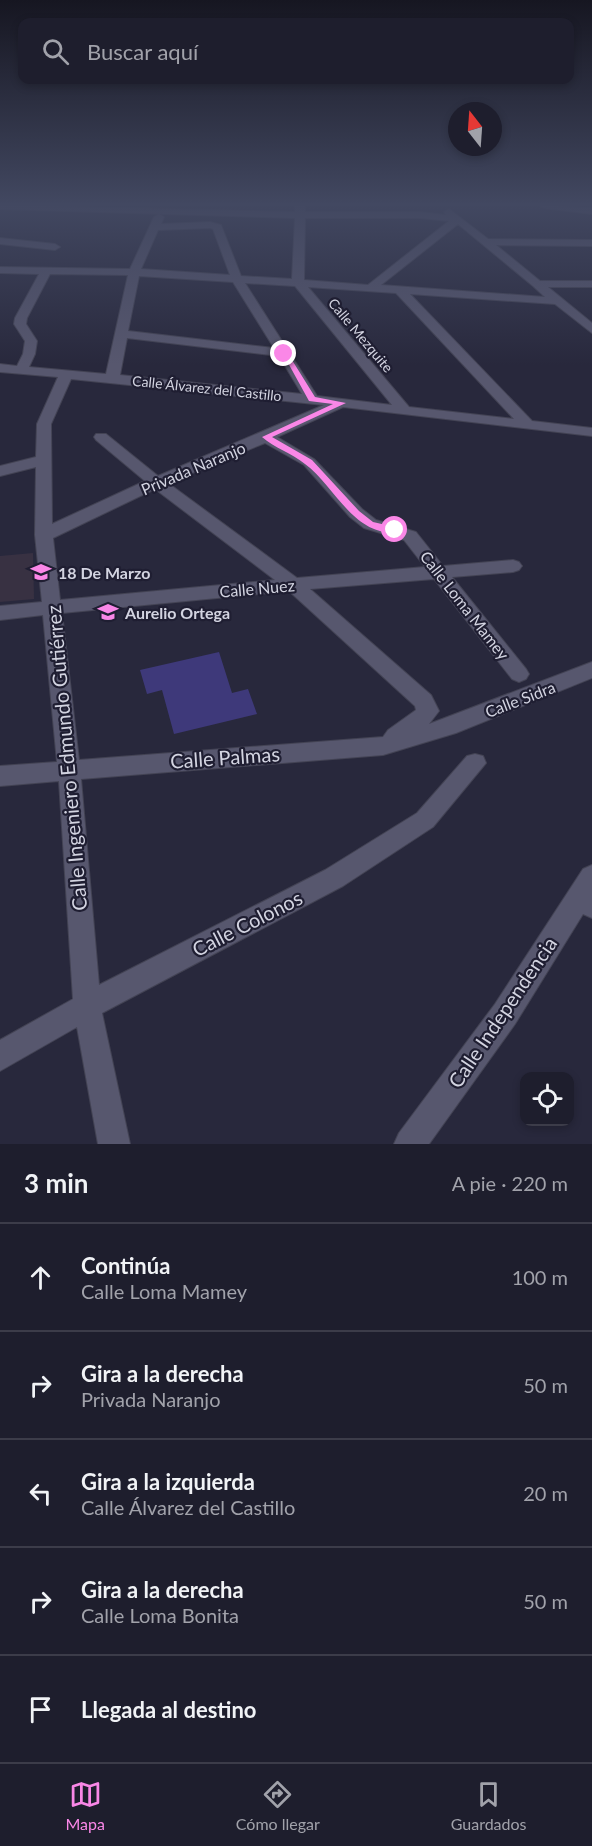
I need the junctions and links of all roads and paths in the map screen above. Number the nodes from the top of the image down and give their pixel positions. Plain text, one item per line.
1 (141, 258) edge
2 (229, 258) edge
3 (299, 258) edge
4 (408, 258) edge
5 (506, 258) edge
6 (47, 269) junction
7 (0, 270) edge
8 (134, 272) junction
9 (237, 279) junction
10 (298, 284) junction
11 (537, 284) junction
12 (592, 284) edge
13 (370, 289) junction
14 (399, 291) junction
15 (558, 301) junction
16 (592, 329) edge
17 (123, 334) junction
18 (284, 354) junction
19 (1, 369) edge
20 (21, 370) junction
21 (66, 375) junction
22 (112, 379) junction
23 (312, 399) junction
24 (342, 403) junction
25 (405, 411) junction
26 (527, 424) junction
27 (592, 432) edge
28 (101, 437) dead end
29 (266, 437) junction
30 (44, 460) junction
31 (0, 471) edge
32 (156, 482) junction
33 (44, 535) junction
34 (513, 566) dead end
35 (439, 574) junction
36 (292, 584) junction
37 (53, 606) junction
38 (0, 613) edge
39 (592, 670) edge
40 (519, 674) dead end
41 (448, 727) joint
42 (383, 746) junction
43 (475, 764) dead end
44 (69, 769) junction
45 (0, 776) edge
46 (589, 891) edge
47 (87, 1006) junction
48 (0, 1056) edge
49 (418, 1140) edge
50 (114, 1144) edge

1 - 8 street
2 - 9 street
3 - 10 street
4 - 13 street
5 - 11 street
6 - 7 street
6 - 8 street
6 - 20 street
8 - 9 street
8 - 17 street
9 - 10 street
9 - 18 street
10 - 13 street
10 - 25 street, Calle Mezquite
11 - 12 street
11 - 15 street
13 - 14 street
14 - 15 street
14 - 26 street
15 - 16 street
17 - 18 street
17 - 22 street
18 - 23 street
19 - 20 street, Calle Álvarez del Castillo
20 - 21 street, Calle Álvarez del Castillo
21 - 22 street, Calle Álvarez del Castillo
21 - 30 street, Calle Ingeniero Edmundo Gutiérrez
22 - 23 street, Calle Álvarez del Castillo
23 - 24 street, Calle Álvarez del Castillo
24 - 25 street, Calle Álvarez del Castillo
24 - 29 street, Privada Naranjo
25 - 26 street, Calle Álvarez del Castillo
26 - 27 street, Calle Álvarez del Castillo
28 - 32 street
29 - 32 street, Privada Naranjo
29 - 35 street, Calle Loma Mamey
30 - 31 street
30 - 33 street, Calle Ingeniero Edmundo Gutiérrez
32 - 33 street, Privada Naranjo
32 - 36 street
33 - 37 street, Calle Ingeniero Edmundo Gutiérrez
34 - 35 street, Calle Nuez
35 - 36 street, Calle Nuez
35 - 40 street, Calle Loma Mamey
36 - 37 street, Calle Nuez
36 - 42 street
37 - 38 street, Calle Nuez
37 - 44 street, Calle Ingeniero Edmundo Gutiérrez
39 - 41 street, Calle Sidra
41 - 42 street, Calle Palmas
42 - 44 street, Calle Palmas
43 - 47 street, Calle Colonos
44 - 45 street, Calle Palmas
44 - 47 street, Calle Ingeniero Edmundo Gutiérrez
46 - 49 street, Calle Independencia
47 - 48 street, Calle Colonos
47 - 50 street, Calle Ingeniero Edmundo Gutiérrez

